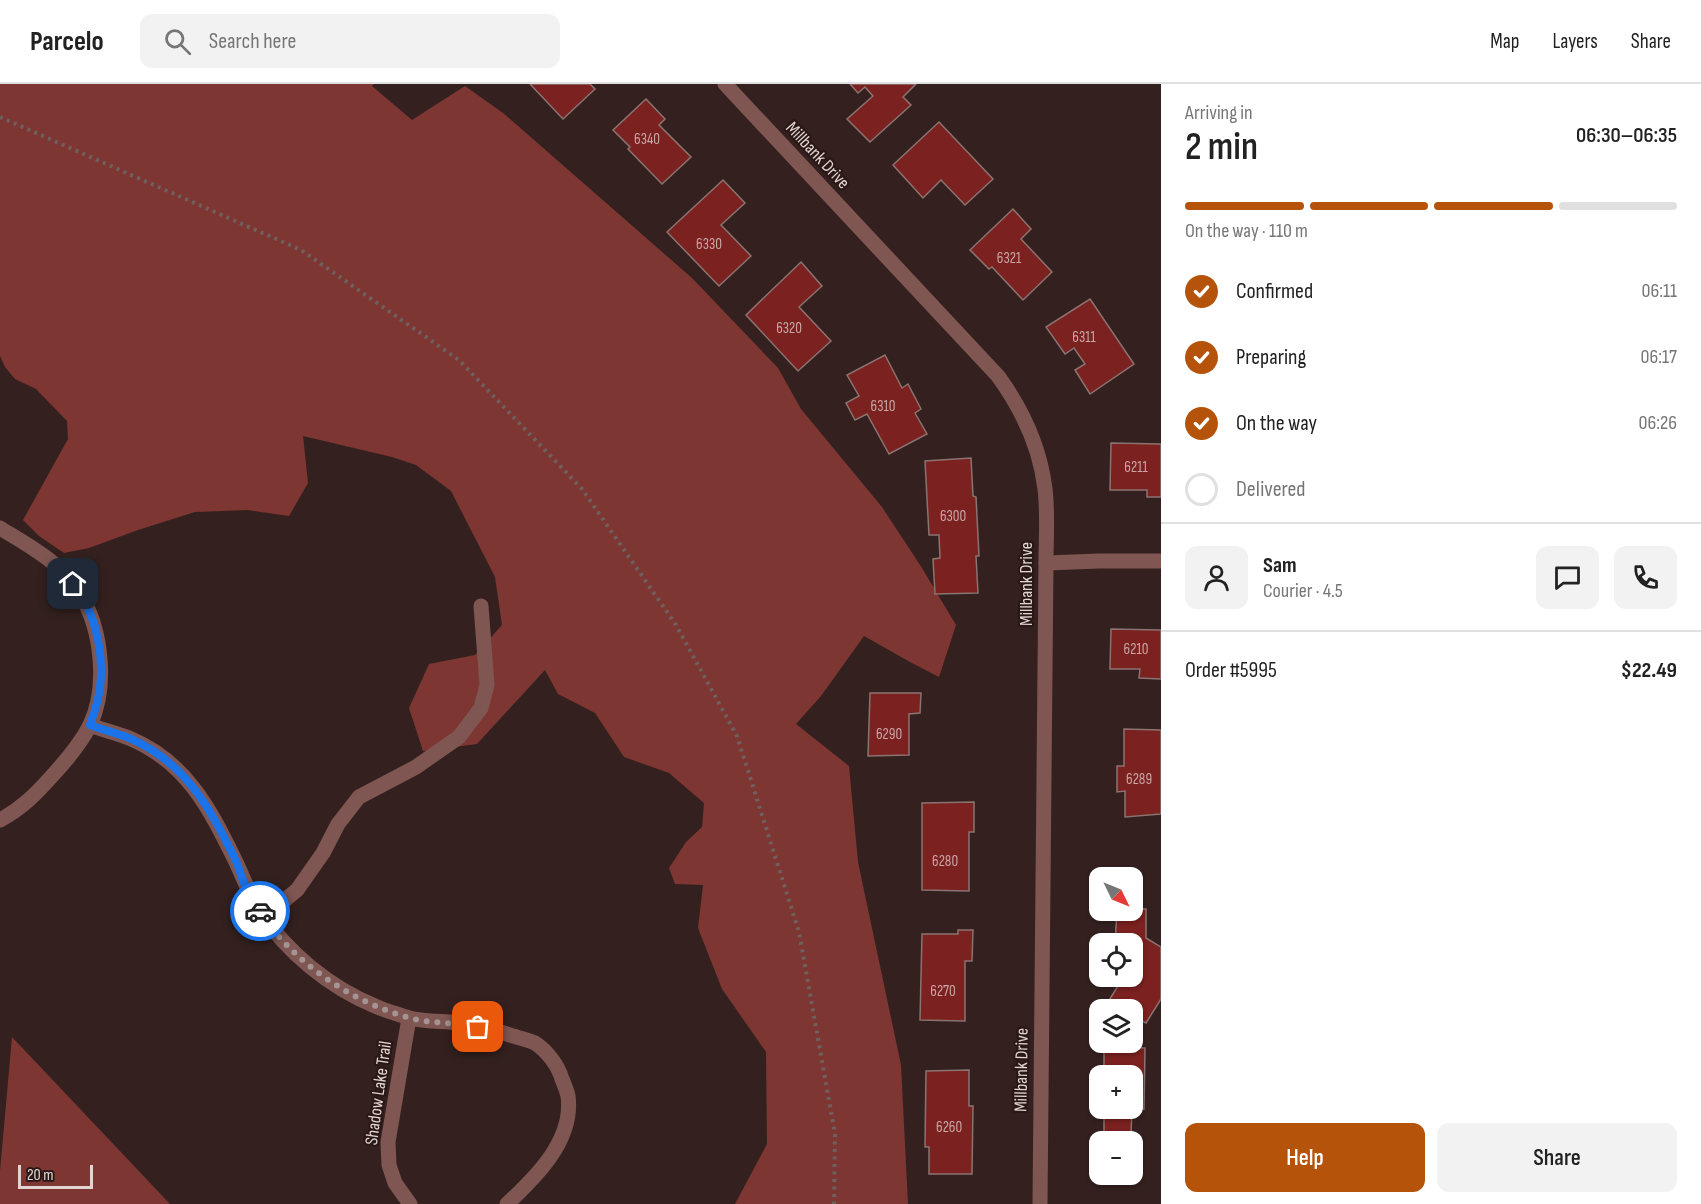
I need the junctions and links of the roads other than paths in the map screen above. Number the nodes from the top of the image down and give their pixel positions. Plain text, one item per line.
1 (725, 84) edge
2 (0, 528) edge
3 (1161, 561) edge
4 (1046, 563) junction
5 (482, 606) dead end
6 (90, 725) junction
7 (0, 820) edge
8 (264, 917) junction
9 (409, 1018) junction
10 (410, 1204) edge
11 (507, 1204) edge
12 (1040, 1204) edge

1 - 4 street, Millbank Drive
2 - 6 street
3 - 4 street
4 - 12 street, Millbank Drive
5 - 8 street
6 - 7 street
6 - 8 street
8 - 9 street
9 - 10 street, Shadow Lake Trail
9 - 11 street

